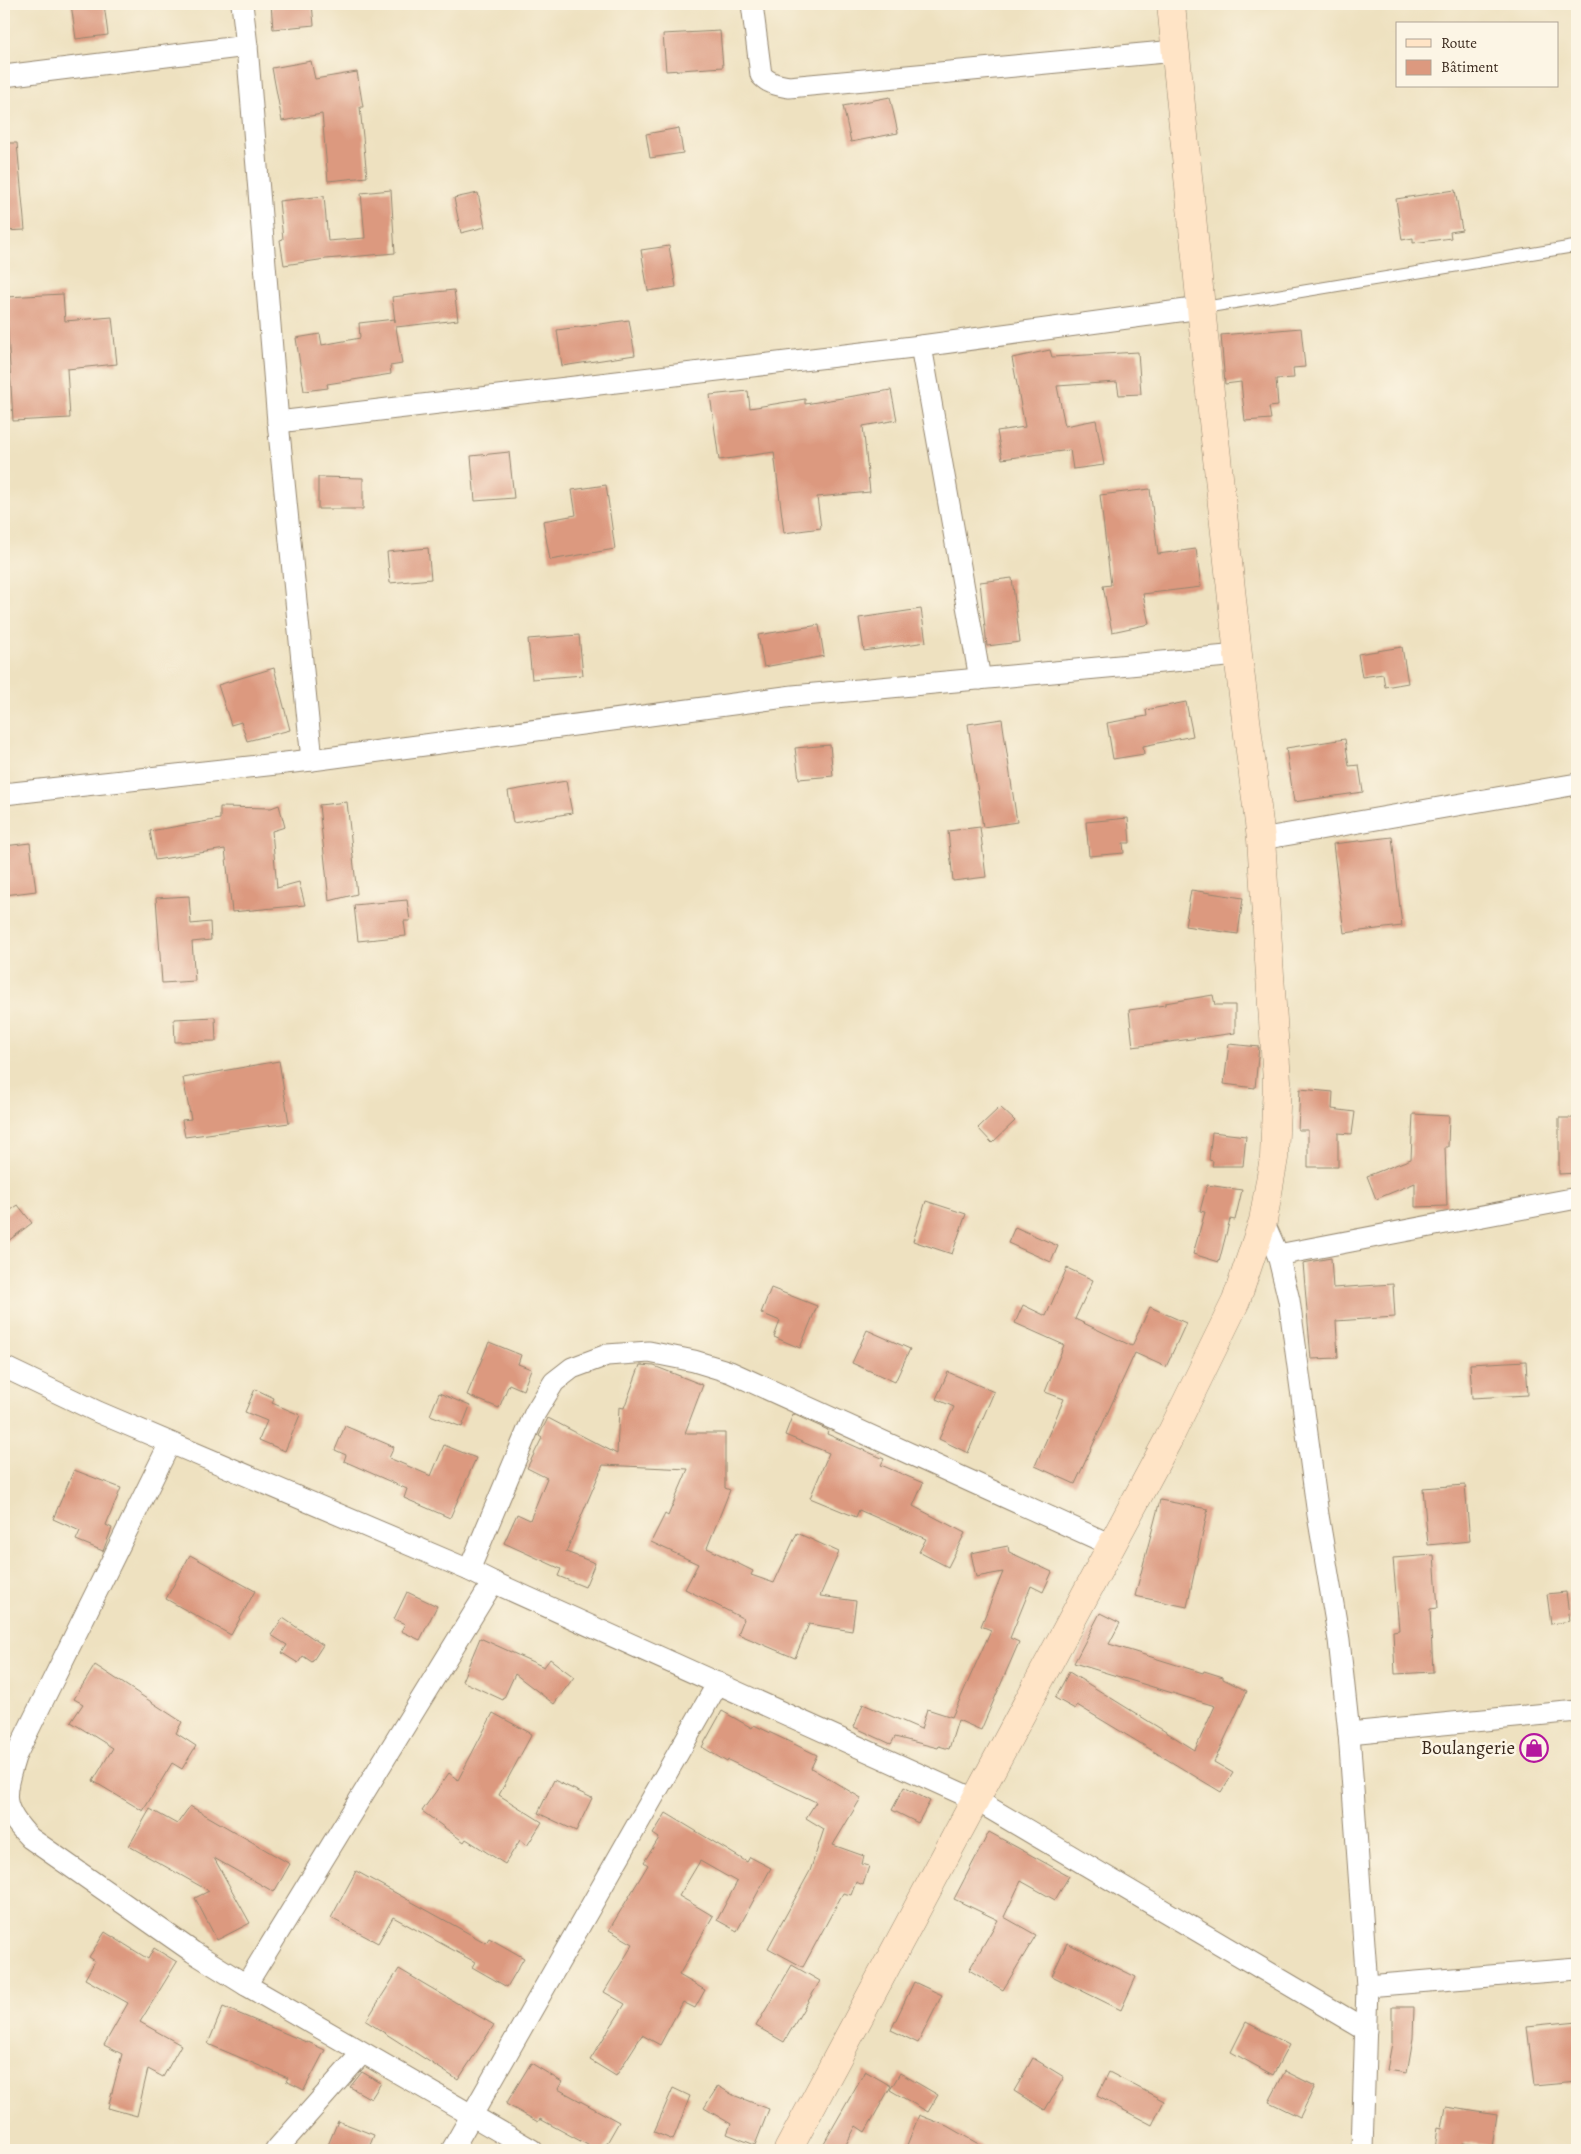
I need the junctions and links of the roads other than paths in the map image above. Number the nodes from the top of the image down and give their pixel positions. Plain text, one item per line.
1 (242, 4) edge
2 (752, 4) edge
3 (1171, 4) edge
4 (247, 46) junction
5 (1175, 51) junction
6 (4, 76) edge
7 (1577, 246) edge
8 (1201, 308) junction
9 (921, 346) junction
10 (278, 422) junction
11 (1238, 655) junction
12 (980, 679) junction
13 (312, 760) junction
14 (1577, 784) edge
15 (4, 794) edge
16 (1261, 839) junction
17 (1577, 1198) edge
18 (1263, 1220) junction
19 (1278, 1255) junction
20 (4, 1367) edge
21 (170, 1443) junction
22 (1112, 1545) junction
23 (469, 1570) junction
24 (493, 1582) junction
25 (718, 1683) junction
26 (1577, 1711) edge
27 (1349, 1733) junction
28 (976, 1800) junction
29 (1577, 1969) edge
30 (246, 1985) junction
31 (1367, 1986) junction
32 (1366, 2030) junction
33 (362, 2053) junction
34 (472, 2115) junction
35 (276, 2150) edge
36 (452, 2150) edge
37 (532, 2150) edge
38 (788, 2150) edge
39 (1362, 2150) edge

1 - 4 street
2 - 5 street
3 - 5 street
4 - 6 street
4 - 10 street
5 - 8 street
7 - 8 lane
8 - 9 street
8 - 11 street
9 - 10 street
9 - 12 street
10 - 13 street
11 - 12 street
11 - 16 street
12 - 13 street
13 - 15 street
14 - 16 street
16 - 18 street
17 - 19 street
18 - 19 street
18 - 22 street
19 - 27 street
20 - 21 street
21 - 23 street
21 - 30 street
22 - 23 street
22 - 28 street
23 - 24 street
24 - 25 street
24 - 30 street
25 - 28 street
25 - 34 street
26 - 27 street
27 - 31 street
28 - 32 street
28 - 38 street
29 - 31 street
30 - 33 street
31 - 32 street
32 - 39 street
33 - 34 street
33 - 35 street
34 - 36 street
34 - 37 street

